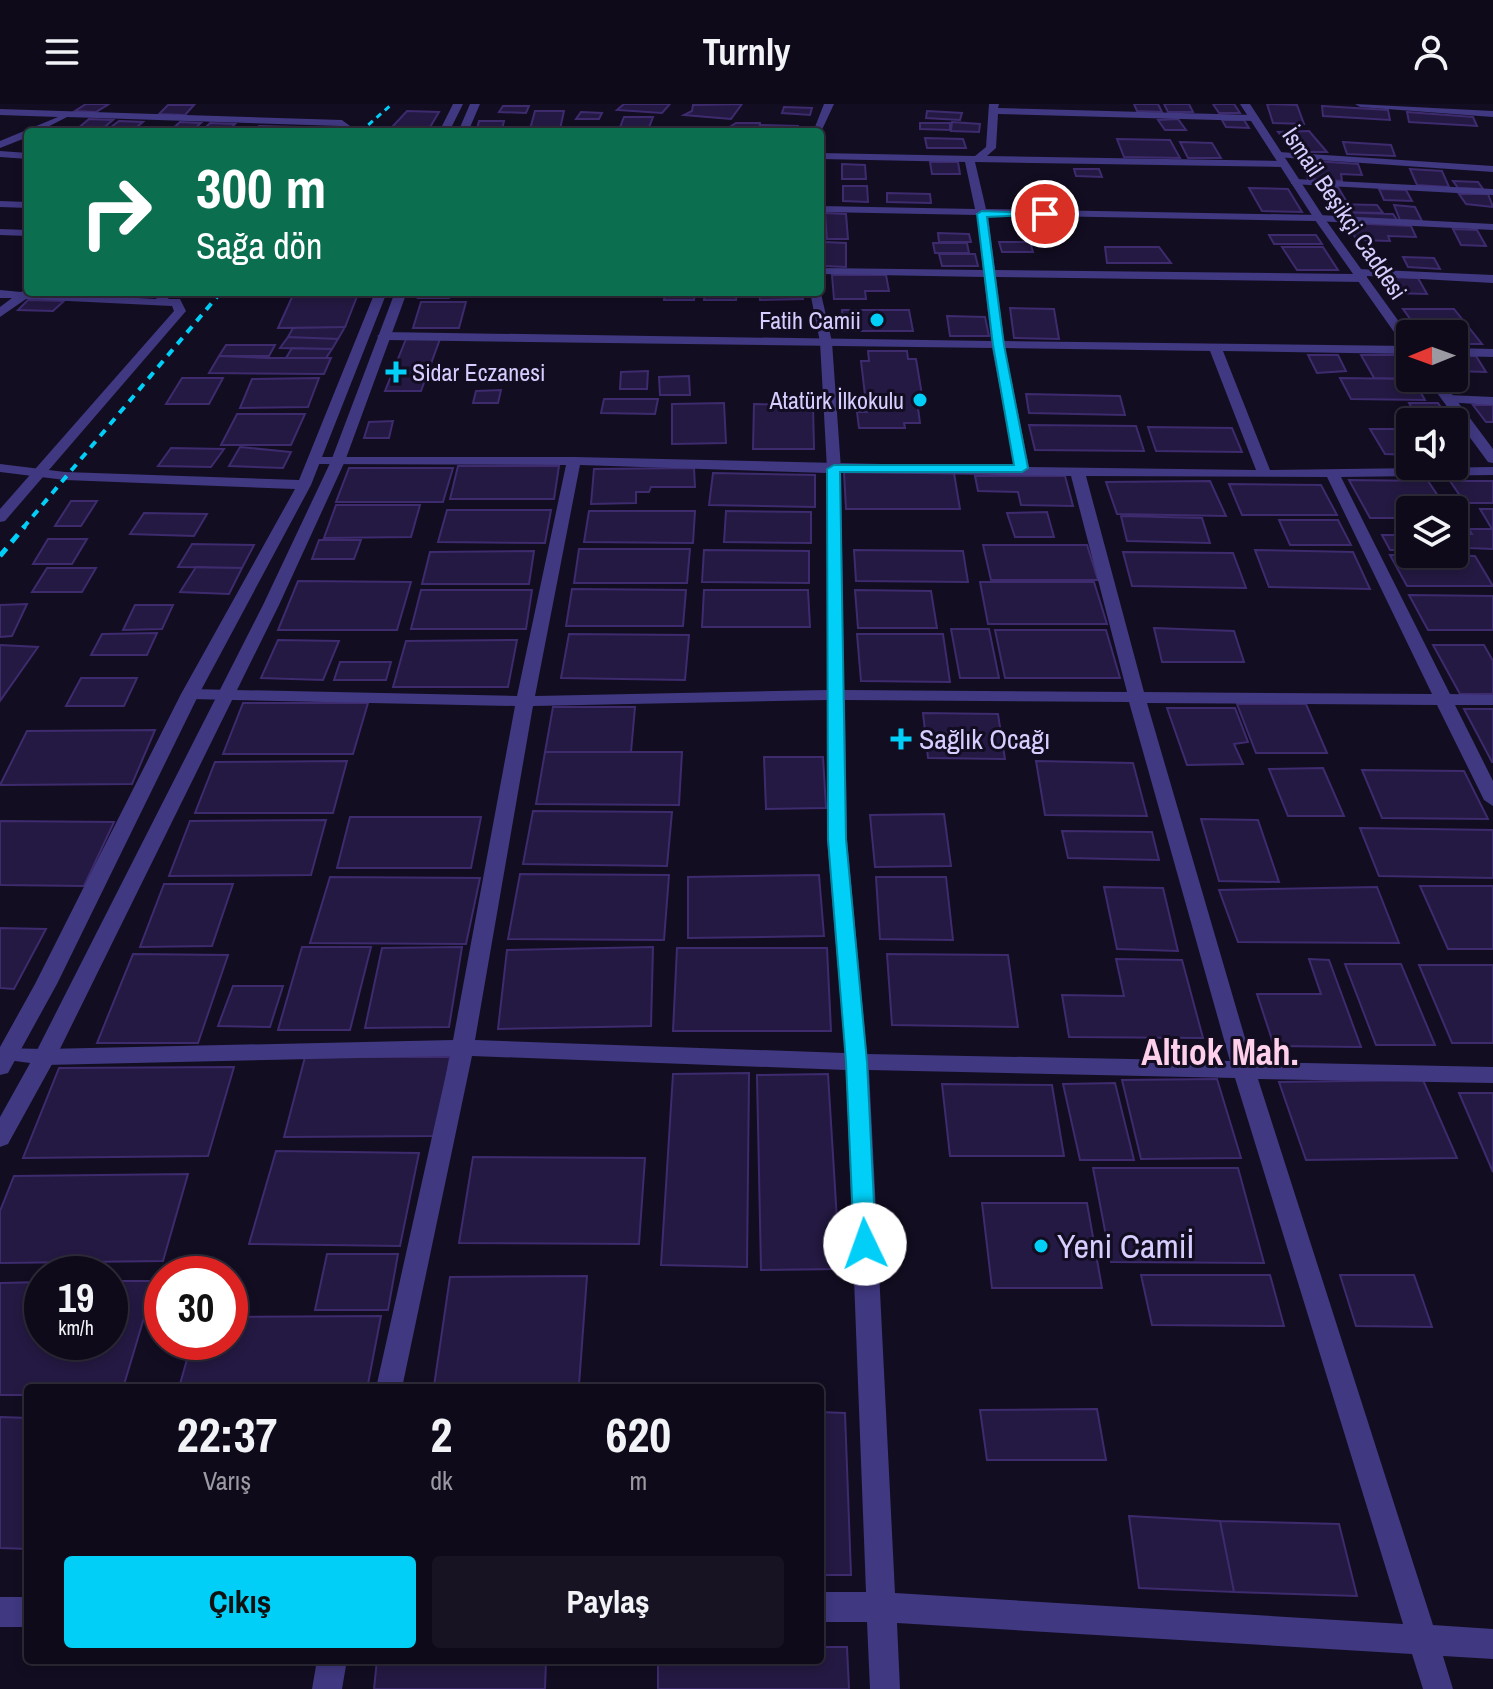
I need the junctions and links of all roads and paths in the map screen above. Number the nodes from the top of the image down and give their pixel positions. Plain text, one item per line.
1 (458, 104) edge
2 (475, 104) edge
3 (829, 104) edge
4 (1245, 104) edge
5 (1360, 104) edge
6 (344, 107) dead end
7 (994, 107) edge
8 (0, 112) edge
9 (1493, 114) edge
10 (70, 115) junction
11 (1254, 118) junction
12 (342, 123) junction
13 (39, 128) edge
14 (300, 128) edge
15 (322, 128) edge
16 (348, 128) edge
17 (446, 128) edge
18 (465, 128) edge
19 (820, 128) edge
20 (24, 134) edge
21 (0, 145) edge
22 (0, 154) edge
23 (24, 156) edge
24 (824, 156) edge
25 (974, 158) junction
26 (1281, 160) junction
27 (1493, 169) edge
28 (1295, 182) junction
29 (1493, 192) edge
30 (0, 204) edge
31 (24, 205) edge
32 (824, 209) edge
33 (982, 214) junction
34 (1319, 219) junction
35 (1493, 227) edge
36 (0, 232) edge
37 (24, 233) edge
38 (824, 271) edge
39 (991, 274) junction
40 (1360, 275) junction
41 (1493, 279) edge
42 (24, 292) edge
43 (0, 294) edge
44 (24, 294) edge
45 (136, 296) edge
46 (379, 296) edge
47 (399, 296) edge
48 (817, 296) edge
49 (163, 297) edge
50 (0, 313) edge
51 (1396, 328) edge
52 (383, 336) junction
53 (826, 342) junction
54 (998, 345) junction
55 (1215, 348) junction
56 (1396, 348) edge
57 (1468, 352) edge
58 (1493, 353) edge
59 (1444, 392) edge
60 (1449, 399) junction
61 (1493, 401) edge
62 (1493, 459) edge
63 (315, 460) junction
64 (338, 461) junction
65 (574, 461) junction
66 (0, 468) edge
67 (1022, 468) junction
68 (834, 469) junction
69 (1077, 470) junction
70 (39, 471) junction
71 (1493, 471) edge
72 (1265, 474) junction
73 (1332, 474) junction
74 (304, 485) junction
75 (0, 518) edge
76 (190, 694) junction
77 (225, 694) junction
78 (836, 695) junction
79 (1137, 699) junction
80 (1442, 700) junction
81 (1493, 700) edge
82 (525, 701) junction
83 (1493, 800) edge
84 (463, 1048) junction
85 (45, 1057) junction
86 (4, 1061) edge
87 (857, 1062) junction
88 (1243, 1068) junction
89 (1493, 1075) edge
90 (0, 1138) edge
91 (390, 1384) edge
92 (824, 1607) edge
93 (881, 1607) junction
94 (0, 1612) edge
95 (24, 1612) edge
96 (1424, 1642) junction
97 (1493, 1644) edge
98 (331, 1664) edge
99 (327, 1689) edge
100 (885, 1689) edge
101 (1438, 1689) edge

1 - 17 street
2 - 18 street
3 - 19 street
4 - 11 street, İsmail Beşikçi Caddesi
5 - 9 street
6 - 12 street
7 - 11 street
7 - 25 street
8 - 10 street
10 - 13 street
10 - 14 street
11 - 26 street, İsmail Beşikçi Caddesi
12 - 15 street
12 - 16 street
20 - 21 street
22 - 23 street
24 - 25 street
25 - 26 street
25 - 33 street
26 - 27 street
26 - 28 street, İsmail Beşikçi Caddesi
28 - 29 street
28 - 34 street, İsmail Beşikçi Caddesi
30 - 31 street
32 - 33 street
33 - 34 street
33 - 39 street
34 - 35 street
34 - 40 street, İsmail Beşikçi Caddesi
36 - 37 street
38 - 39 street
39 - 40 street
39 - 54 street
40 - 41 street
40 - 51 street, İsmail Beşikçi Caddesi
42 - 43 street
44 - 50 street
45 - 49 street
46 - 63 street
47 - 52 street
48 - 53 street
49 - 70 street
52 - 53 street
52 - 64 street
53 - 54 street
53 - 68 street
54 - 55 street
54 - 67 street
55 - 56 street
55 - 72 street
57 - 58 street
59 - 60 street
60 - 61 street
60 - 62 street
63 - 64 street
63 - 74 street
64 - 65 street
64 - 77 street
65 - 68 street
65 - 82 street
66 - 70 street
67 - 68 street
67 - 69 street
68 - 78 street
69 - 72 street
69 - 79 street
70 - 74 street
70 - 75 street
71 - 73 street
72 - 73 street
73 - 80 street
74 - 76 street
76 - 77 street
76 - 86 street
77 - 82 street
77 - 85 street
78 - 79 street
78 - 82 street
78 - 87 street
79 - 80 street
79 - 88 street
80 - 81 street
80 - 83 street
82 - 84 street
84 - 85 street
84 - 87 street
84 - 91 street
85 - 86 street
85 - 90 street
87 - 88 street
87 - 93 street
88 - 89 street
88 - 96 street
92 - 93 street
93 - 96 street
93 - 100 street
94 - 95 street
96 - 97 street
96 - 101 street
98 - 99 street

